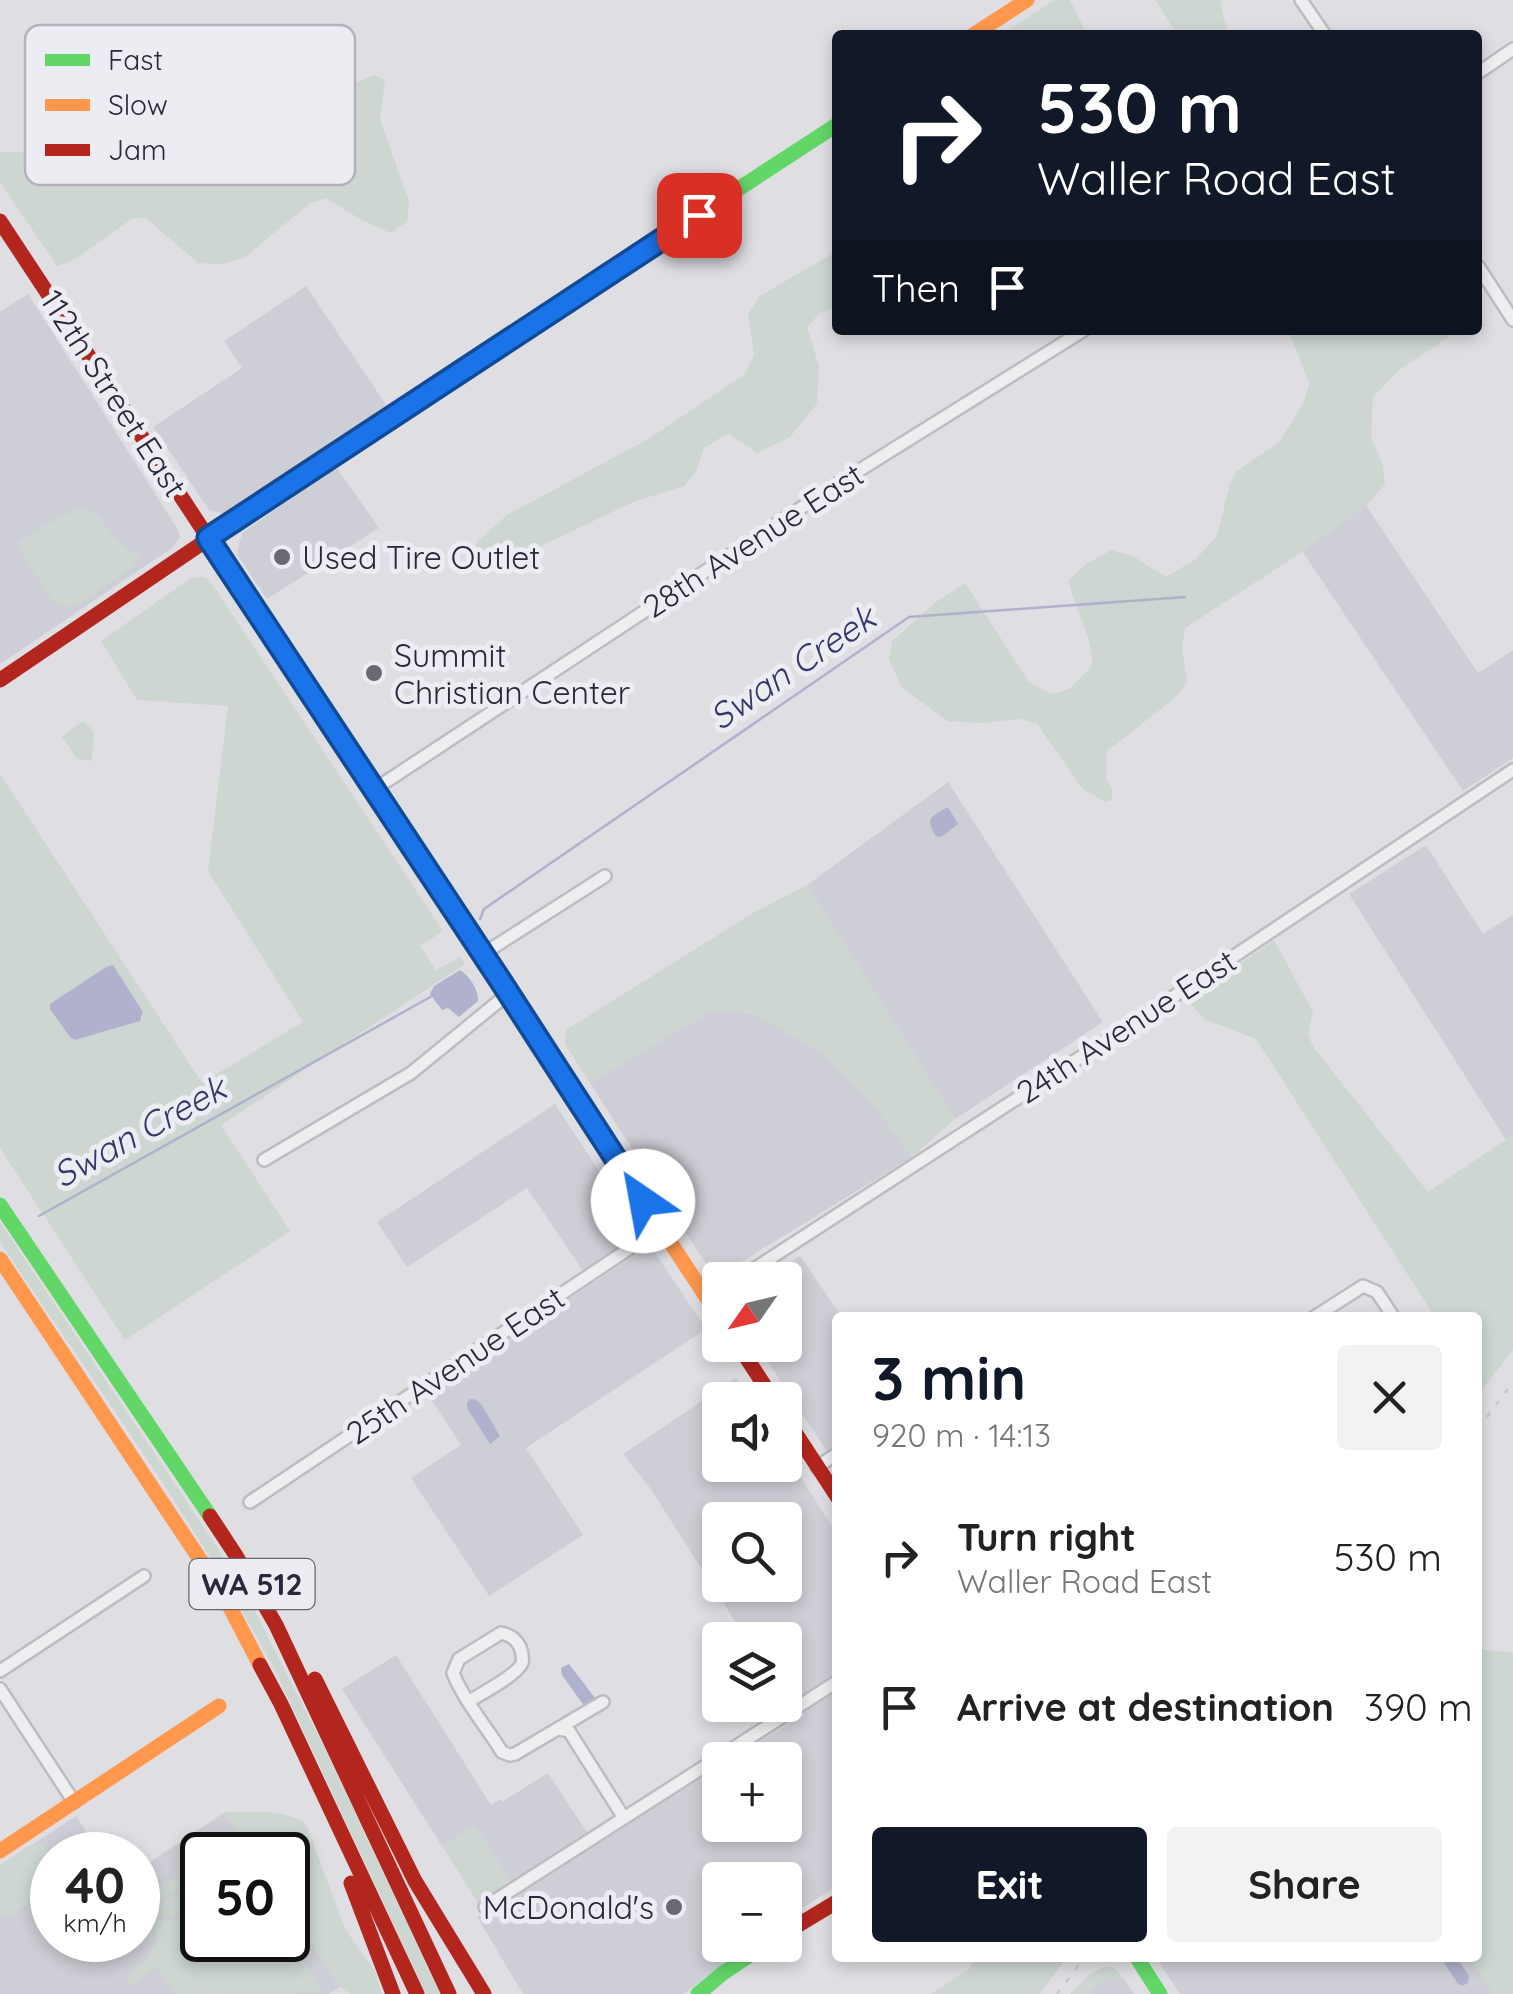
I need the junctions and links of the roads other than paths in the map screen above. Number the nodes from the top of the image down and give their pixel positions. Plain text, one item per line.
1 (1026, 0) edge
2 (1301, 0) edge
3 (981, 30) edge
4 (1321, 30) edge
5 (1513, 49) edge
6 (1482, 69) edge
7 (832, 128) edge
8 (0, 221) edge
9 (1482, 272) edge
10 (1513, 320) edge
11 (1076, 335) edge
12 (208, 538) junction
13 (0, 680) edge
14 (1513, 770) edge
15 (375, 789) junction
16 (604, 876) dead end
17 (483, 954) junction
18 (509, 993) junction
19 (264, 1160) dead end
20 (0, 1205) edge
21 (660, 1228) junction
22 (0, 1259) edge
23 (765, 1262) edge
24 (702, 1280) edge
25 (1322, 1312) edge
26 (1390, 1312) edge
27 (802, 1444) edge
28 (832, 1457) edge
29 (817, 1467) junction
30 (832, 1489) edge
31 (250, 1502) dead end
32 (235, 1554) junction
33 (144, 1576) dead end
34 (0, 1671) edge
35 (832, 1685) edge
36 (0, 1689) edge
37 (469, 1701) junction
38 (604, 1702) dead end
39 (282, 1704) junction
40 (220, 1706) dead end
41 (559, 1729) junction
42 (74, 1802) junction
43 (624, 1818) junction
44 (0, 1851) edge
45 (832, 1905) edge
46 (485, 1907) dead end
47 (802, 1923) edge
48 (740, 1962) edge
49 (1140, 1962) edge
50 (392, 1994) edge
51 (417, 1994) edge
52 (449, 1994) edge
53 (484, 1994) edge
54 (698, 1994) edge
55 (1160, 1994) edge

1 - 3 main road
2 - 4 street
5 - 6 street
7 - 12 main road
8 - 12 main road, 112th Street East
9 - 10 street
11 - 15 street, 28th Avenue East
12 - 13 main road
12 - 15 main road, 112th Street East
14 - 23 street, 24th Avenue East
15 - 17 main road, 112th Street East
16 - 17 street
17 - 18 main road, 112th Street East
18 - 19 street
18 - 21 main road, 112th Street East
20 - 32 main road, WA 512
21 - 24 main road, 112th Street East
21 - 31 street, 25th Avenue East
22 - 39 main road, WA 512
25 - 26 street
27 - 29 main road
28 - 29 street
29 - 30 main road
32 - 52 main road, WA 512
32 - 53 main road
33 - 34 street
35 - 43 street
36 - 42 street
37 - 37 street
37 - 41 street
38 - 41 street
39 - 50 main road
39 - 51 main road, WA 512
40 - 42 main road
41 - 43 street
42 - 44 main road
43 - 46 street
45 - 47 main road
48 - 54 main road
49 - 55 main road

